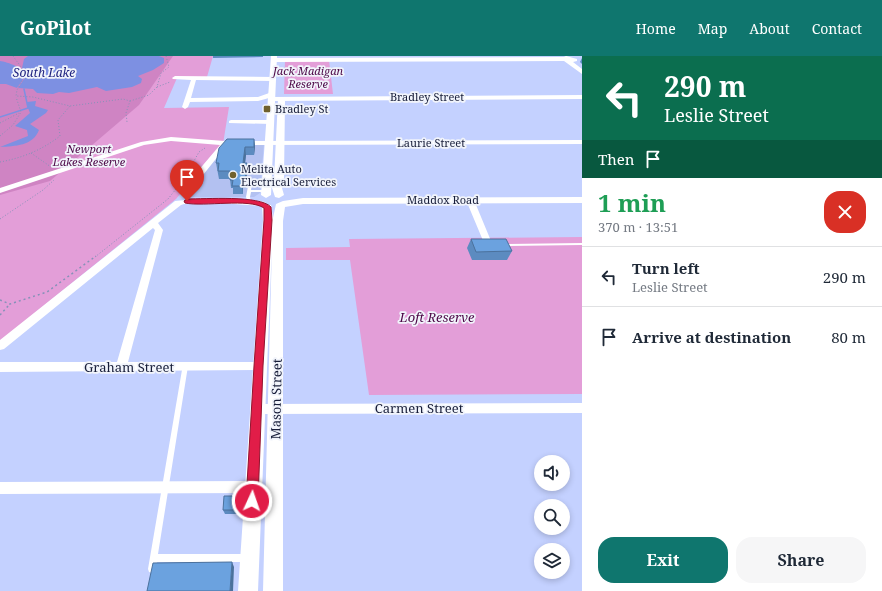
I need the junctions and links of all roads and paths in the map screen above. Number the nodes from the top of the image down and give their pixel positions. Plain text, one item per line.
1 (13, 56) edge
2 (166, 56) edge
3 (278, 58) edge
4 (340, 58) edge
5 (397, 58) edge
6 (453, 58) edge
7 (510, 58) edge
8 (572, 59) edge
9 (582, 72) edge
10 (194, 78) junction
11 (273, 79) junction
12 (174, 80) joint
13 (157, 86) junction
14 (16, 96) junction
15 (275, 97) junction
16 (582, 97) edge
17 (119, 98) dead end
18 (123, 99) junction
19 (187, 100) junction
20 (130, 101) junction
21 (70, 106) junction
22 (185, 107) dead end
23 (21, 111) junction
24 (127, 122) dead end
25 (232, 122) dead end
26 (271, 122) junction
27 (0, 123) edge
28 (0, 136) edge
29 (215, 142) junction
30 (582, 142) edge
31 (224, 143) junction
32 (275, 143) junction
33 (31, 153) junction
34 (0, 162) edge
35 (65, 168) junction
36 (57, 171) junction
37 (268, 182) junction
38 (0, 190) edge
39 (252, 191) junction
40 (184, 193) dead end
41 (272, 200) junction
42 (470, 200) junction
43 (582, 200) edge
44 (247, 201) junction
45 (0, 219) edge
46 (150, 226) junction
47 (492, 243) joint
48 (582, 244) edge
49 (0, 300) edge
50 (10, 304) junction
51 (0, 315) edge
52 (0, 346) edge
53 (185, 366) junction
54 (259, 366) junction
55 (0, 367) edge
56 (121, 367) junction
57 (582, 408) edge
58 (257, 409) junction
59 (276, 409) junction
60 (165, 487) junction
61 (253, 487) junction
62 (0, 488) edge
63 (154, 558) junction
64 (250, 558) junction
65 (151, 578) edge
66 (248, 591) edge
67 (273, 591) edge

1 - 14 path
2 - 13 path
3 - 4 street
3 - 11 street, Mason Street
3 - 15 street, Mason Street
4 - 5 street
5 - 6 street
6 - 7 street
7 - 8 street
8 - 9 street
10 - 11 street
10 - 12 street
10 - 19 street
11 - 15 street, Mason Street
12 - 13 path
13 - 20 path
14 - 21 path
14 - 23 path
15 - 16 street, Bradley Street
15 - 19 street, Bradley Street
15 - 26 street, Mason Street
15 - 32 street, Mason Street
17 - 18 path
18 - 20 path
18 - 21 path
19 - 22 street
20 - 24 path
21 - 33 path
23 - 27 path
23 - 28 path
25 - 26 street
26 - 32 street, Mason Street
29 - 31 street, Laurie Street
29 - 35 street, Laurie Street
29 - 50 path
30 - 32 street, Laurie Street
31 - 32 street, Laurie Street
31 - 40 street
32 - 37 street, Mason Street
32 - 41 street, Mason Street
33 - 34 path
33 - 36 path
35 - 36 street, Laurie Street
35 - 45 path
36 - 38 street, Laurie Street
37 - 39 lane
37 - 41 street, Mason Street
39 - 41 lane
39 - 44 lane
41 - 42 street, Maddox Road
41 - 44 street
41 - 54 street, Mason Street
41 - 59 street, Mason Street
42 - 43 street, Maddox Road
42 - 47 street
44 - 46 street
46 - 52 street
46 - 56 street
47 - 48 lane
49 - 50 path
50 - 51 path
53 - 54 street, Graham Street
53 - 56 street, Graham Street
53 - 60 lane
54 - 58 street, Mason Street
55 - 56 street, Graham Street
57 - 59 street, Carmen Street
58 - 59 street, Carmen Street
58 - 61 street, Mason Street
59 - 67 street, Mason Street
60 - 61 street
60 - 62 street
60 - 63 lane
61 - 64 street, Mason Street
63 - 64 lane
63 - 65 lane
64 - 66 street, Mason Street

